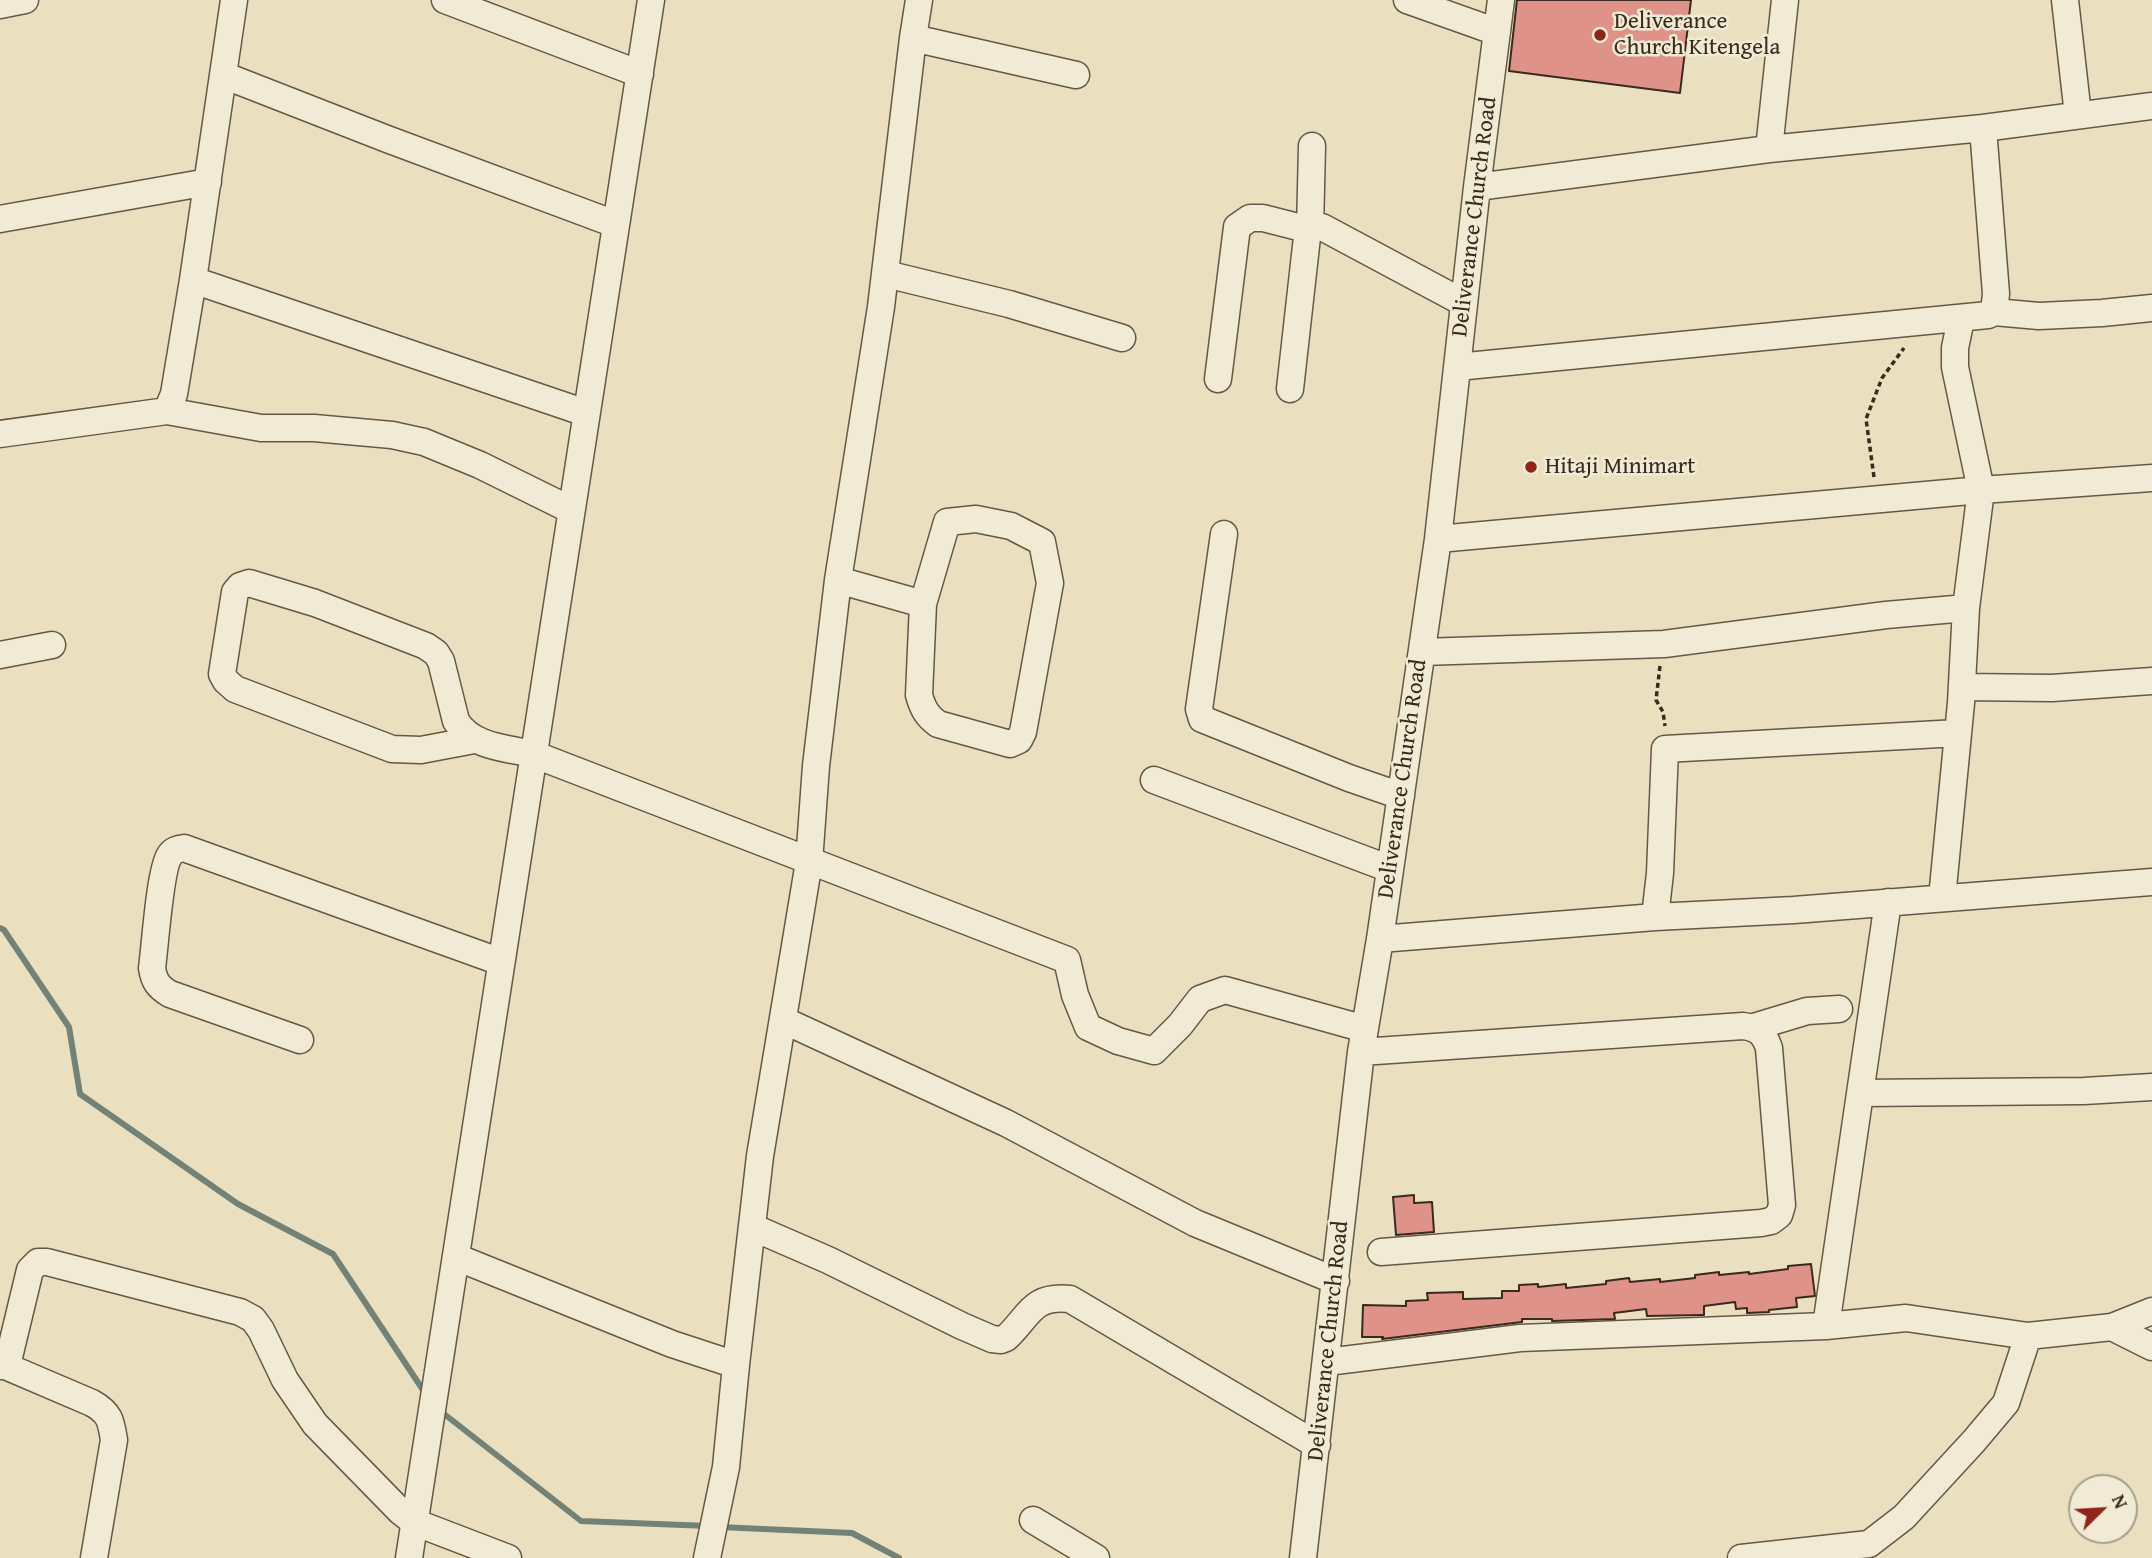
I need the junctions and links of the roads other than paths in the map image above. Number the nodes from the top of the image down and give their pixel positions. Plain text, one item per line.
1 (25, 0) edge
2 (234, 0) edge
3 (445, 0) edge
4 (651, 0) edge
5 (919, 0) edge
6 (1407, 0) edge
7 (1501, 0) edge
8 (1785, 0) edge
9 (2066, 0) edge
10 (0, 5) edge
11 (1497, 32) junction
12 (913, 38) junction
13 (640, 74) junction
14 (223, 75) junction
15 (1076, 75) dead end
16 (2152, 106) edge
17 (2078, 115) junction
18 (1983, 128) junction
19 (1312, 146) dead end
20 (1769, 149) junction
21 (208, 182) junction
22 (1477, 187) junction
23 (0, 219) edge
24 (615, 224) junction
25 (1310, 230) junction
26 (886, 274) junction
27 (193, 280) junction
28 (1464, 303) junction
29 (2152, 308) edge
30 (1994, 312) junction
31 (1961, 319) junction
32 (1122, 338) dead end
33 (1457, 368) junction
34 (1218, 379) dead end
35 (1290, 390) dead end
36 (167, 411) junction
37 (586, 412) junction
38 (0, 434) edge
39 (2152, 478) edge
40 (1981, 490) junction
41 (571, 510) junction
42 (1224, 534) dead end
43 (1438, 540) junction
44 (838, 580) junction
45 (923, 604) junction
46 (1966, 608) junction
47 (52, 645) dead end
48 (1422, 652) junction
49 (0, 655) edge
50 (2152, 681) edge
51 (1962, 687) junction
52 (1958, 733) junction
53 (474, 740) junction
54 (534, 754) junction
55 (1154, 780) dead end
56 (1401, 796) junction
57 (809, 862) junction
58 (1390, 869) junction
59 (2152, 882) edge
60 (1942, 898) junction
61 (1888, 902) junction
62 (1656, 917) junction
63 (1380, 939) junction
64 (501, 962) junction
65 (1839, 1009) dead end
66 (783, 1020) junction
67 (1755, 1027) junction
68 (300, 1040) dead end
69 (1363, 1040) junction
70 (2152, 1087) edge
71 (1861, 1093) junction
72 (752, 1227) junction
73 (1381, 1252) dead end
74 (456, 1257) junction
75 (1336, 1280) junction
76 (2152, 1311) edge
77 (1826, 1326) junction
78 (2112, 1326) junction
79 (2028, 1336) junction
80 (2152, 1347) edge
81 (1327, 1362) junction
82 (2, 1365) edge
83 (736, 1365) junction
84 (1317, 1445) junction
85 (1033, 1520) dead end
86 (414, 1522) junction
87 (94, 1558) edge
88 (409, 1558) edge
89 (508, 1558) edge
90 (707, 1558) edge
91 (1096, 1558) edge
92 (1303, 1558) edge
93 (1741, 1558) edge

1 - 10 street
2 - 14 street
3 - 13 street
4 - 13 street
5 - 12 street
6 - 11 street
7 - 11 street, Deliverance Church Road
8 - 20 street
9 - 17 street
11 - 22 street, Deliverance Church Road
12 - 15 street
12 - 26 street
13 - 24 street
14 - 21 street
14 - 24 street
16 - 17 street
17 - 18 street
18 - 20 street
18 - 30 street
19 - 25 street
20 - 22 street
21 - 23 street
21 - 27 street
22 - 28 street, Deliverance Church Road
24 - 37 street
25 - 28 street
25 - 34 street
25 - 35 street
26 - 32 street
26 - 44 street
27 - 36 street
27 - 37 street
28 - 33 street, Deliverance Church Road
29 - 30 street
30 - 31 street
31 - 33 street
31 - 40 street
33 - 43 street, Deliverance Church Road
36 - 38 street
36 - 41 street
37 - 41 street
39 - 40 street
40 - 43 street
40 - 46 street
41 - 54 street
42 - 56 street
43 - 48 street, Deliverance Church Road
44 - 45 street
44 - 57 street
45 - 45 street
46 - 48 street
46 - 51 street
47 - 49 street
48 - 56 street, Deliverance Church Road
50 - 51 street
51 - 52 street
52 - 60 street
52 - 62 street
53 - 53 street
53 - 54 street
54 - 57 street
54 - 64 street
55 - 58 street
56 - 58 street, Deliverance Church Road
57 - 66 street
57 - 69 street
58 - 63 street, Deliverance Church Road
59 - 60 street
60 - 61 street
61 - 62 street
61 - 71 street
62 - 63 street
63 - 69 street, Deliverance Church Road
64 - 68 street
64 - 74 street
65 - 67 street
66 - 72 street
66 - 75 street
67 - 69 street
67 - 73 street
69 - 75 street, Deliverance Church Road
70 - 71 street
71 - 77 street
72 - 83 street
72 - 84 street
74 - 83 street
74 - 86 street
75 - 81 street, Deliverance Church Road
76 - 78 street
77 - 79 street
77 - 81 street
78 - 79 street
78 - 80 street
79 - 93 street
81 - 84 street, Deliverance Church Road
82 - 86 street
82 - 87 street
83 - 90 street
84 - 92 street, Deliverance Church Road
85 - 91 street
86 - 88 street
86 - 89 street

